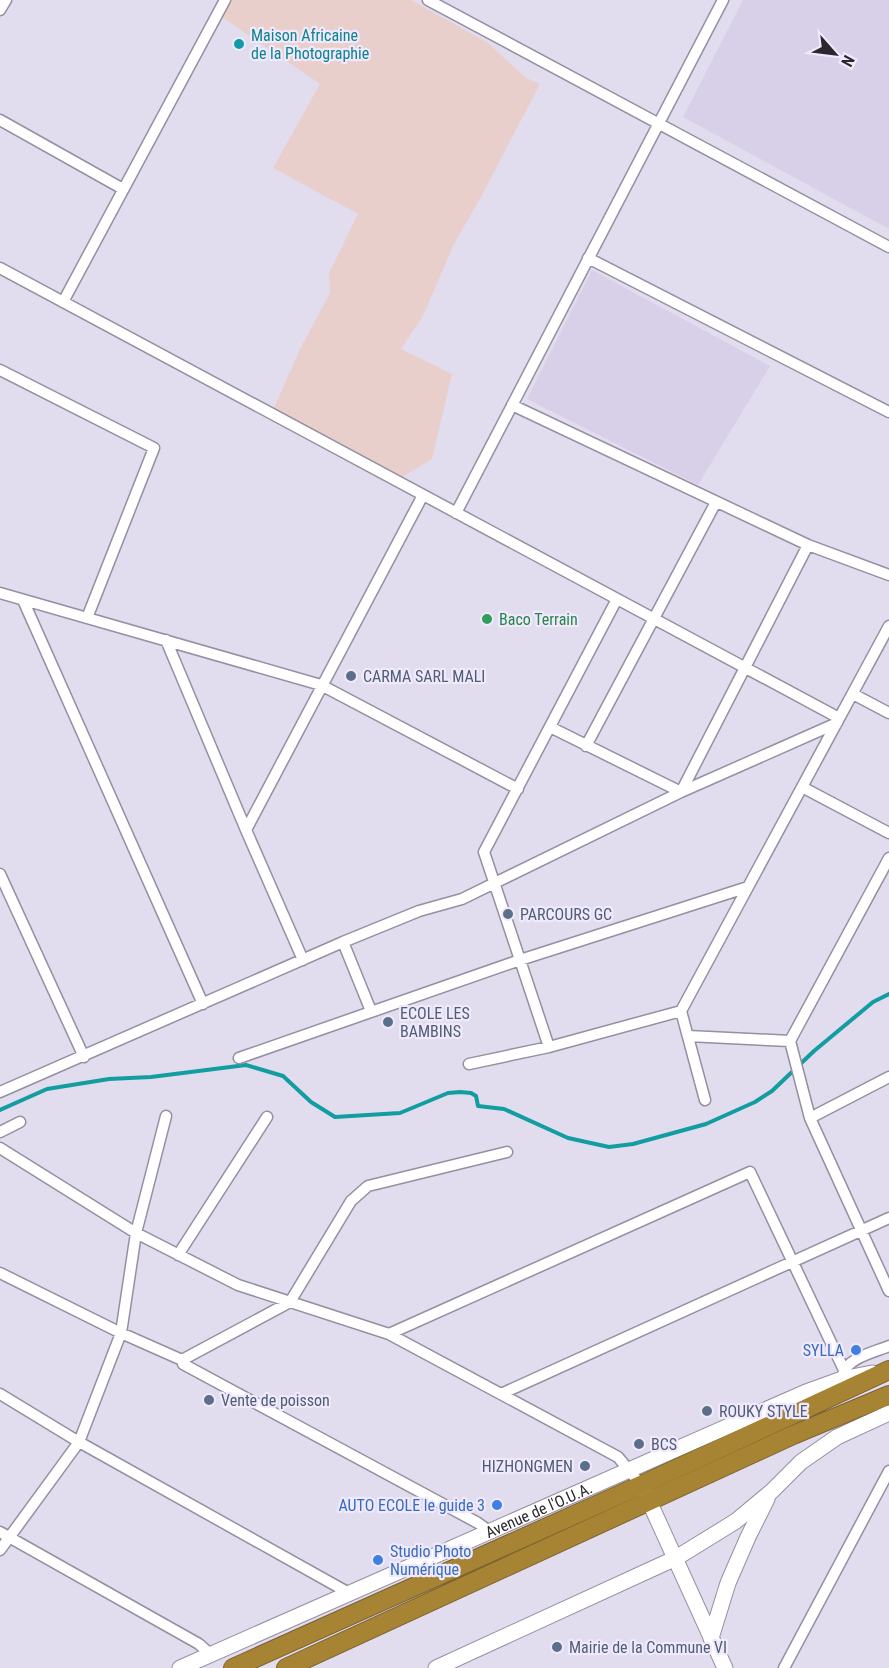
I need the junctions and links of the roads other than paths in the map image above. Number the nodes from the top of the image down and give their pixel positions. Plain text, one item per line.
1 (6, 0) edge
2 (225, 0) edge
3 (428, 0) edge
4 (723, 0) edge
5 (0, 10) edge
6 (0, 120) edge
7 (658, 123) junction
8 (123, 189) junction
9 (889, 247) edge
10 (588, 258) junction
11 (0, 268) edge
12 (63, 302) junction
13 (0, 370) edge
14 (512, 405) junction
15 (889, 412) edge
16 (423, 495) junction
17 (717, 502) junction
18 (456, 513) junction
19 (808, 545) junction
20 (889, 575) edge
21 (0, 593) edge
22 (618, 599) junction
23 (23, 600) junction
24 (87, 618) junction
25 (654, 619) junction
26 (889, 626) edge
27 (166, 640) junction
28 (745, 668) junction
29 (321, 685) junction
30 (852, 694) junction
31 (889, 713) edge
32 (838, 721) junction
33 (550, 727) junction
34 (586, 746) junction
35 (802, 787) junction
36 (518, 789) junction
37 (681, 792) junction
38 (246, 830) junction
39 (889, 833) edge
40 (889, 858) edge
41 (0, 874) edge
42 (494, 884) junction
43 (748, 887) junction
44 (343, 942) junction
45 (303, 960) junction
46 (520, 960) junction
47 (203, 1004) junction
48 (371, 1011) junction
49 (681, 1011) junction
50 (688, 1036) junction
51 (790, 1041) junction
52 (549, 1047) junction
53 (84, 1057) junction
54 (239, 1058) dead end
55 (470, 1064) dead end
56 (889, 1077) edge
57 (0, 1092) edge
58 (705, 1100) dead end
59 (166, 1116) dead end
60 (267, 1117) dead end
61 (810, 1118) junction
62 (20, 1122) dead end
63 (0, 1132) edge
64 (0, 1148) edge
65 (507, 1152) dead end
66 (889, 1218) edge
67 (861, 1231) junction
68 (136, 1233) junction
69 (178, 1255) junction
70 (792, 1262) junction
71 (0, 1273) edge
72 (889, 1291) edge
73 (290, 1302) junction
74 (121, 1333) junction
75 (389, 1334) junction
76 (889, 1346) edge
77 (182, 1360) junction
78 (889, 1369) edge
79 (843, 1374) junction
80 (0, 1394) edge
81 (501, 1394) junction
82 (889, 1395) edge
83 (889, 1413) edge
84 (79, 1442) junction
85 (630, 1469) junction
86 (889, 1471) edge
87 (772, 1491) junction
88 (645, 1493) junction
89 (489, 1531) junction
90 (4, 1534) edge
91 (0, 1550) edge
92 (676, 1558) junction
93 (349, 1593) junction
94 (711, 1638) junction
95 (210, 1654) junction
96 (180, 1668) edge
97 (233, 1668) edge
98 (286, 1668) edge
99 (436, 1668) edge
100 (724, 1668) edge
101 (784, 1668) edge

1 - 5 street
2 - 8 street
3 - 7 street
4 - 7 street
6 - 8 street
7 - 9 street
7 - 10 street
8 - 12 street
10 - 14 street
10 - 15 street
11 - 12 street
12 - 16 street
13 - 24 street
14 - 17 street
14 - 18 street
16 - 18 street
16 - 29 street
17 - 19 street
17 - 25 street
18 - 22 street
19 - 20 street
19 - 28 street
21 - 23 street
22 - 25 street
22 - 33 street
23 - 24 street
23 - 47 street
24 - 27 street
25 - 28 street
25 - 34 street
26 - 30 street
27 - 29 street
27 - 38 street
28 - 32 street
28 - 37 street
29 - 36 street
29 - 38 street
30 - 31 street
30 - 32 street
32 - 35 street
32 - 37 street
33 - 34 street
33 - 36 street
34 - 37 street
35 - 39 street
35 - 43 street
36 - 42 street
37 - 42 street
38 - 45 street
40 - 51 street
41 - 53 street
42 - 44 street
42 - 46 street
43 - 46 street
43 - 49 street
44 - 45 street
44 - 48 street
45 - 47 street
46 - 48 street
46 - 52 street
47 - 53 street
48 - 54 street
49 - 50 street
49 - 52 street
50 - 51 street
50 - 58 street
51 - 61 street
52 - 55 street
53 - 57 street
56 - 61 street
59 - 68 street
60 - 69 street
61 - 67 street
62 - 63 street
64 - 68 street
65 - 73 street
66 - 67 street
67 - 70 street
67 - 72 street
68 - 69 street
68 - 74 street
69 - 73 street
70 - 75 street
70 - 79 street
70 - 81 street
71 - 74 street
73 - 75 street
73 - 77 street
74 - 77 street
74 - 84 street
75 - 81 street
76 - 79 street, Avenue de l'O.U.A.
77 - 89 street
78 - 79 street
78 - 88 highway, Avenue de l'O.U.A.
79 - 85 street, Avenue de l'O.U.A.
80 - 84 street
81 - 85 street
82 - 88 highway, Avenue de l'O.U.A.
83 - 87 street
84 - 90 street
84 - 93 street
85 - 88 street
85 - 89 street, Avenue de l'O.U.A.
86 - 101 street
87 - 92 street
87 - 94 street
88 - 92 street
88 - 97 highway, Avenue de l'O.U.A.
88 - 98 highway, Avenue de l'O.U.A.
89 - 93 street, Avenue de l'O.U.A.
90 - 91 street
90 - 95 street
92 - 94 street
92 - 99 street
93 - 95 street, Avenue de l'O.U.A.
94 - 100 street
95 - 96 street, Avenue de l'O.U.A.

